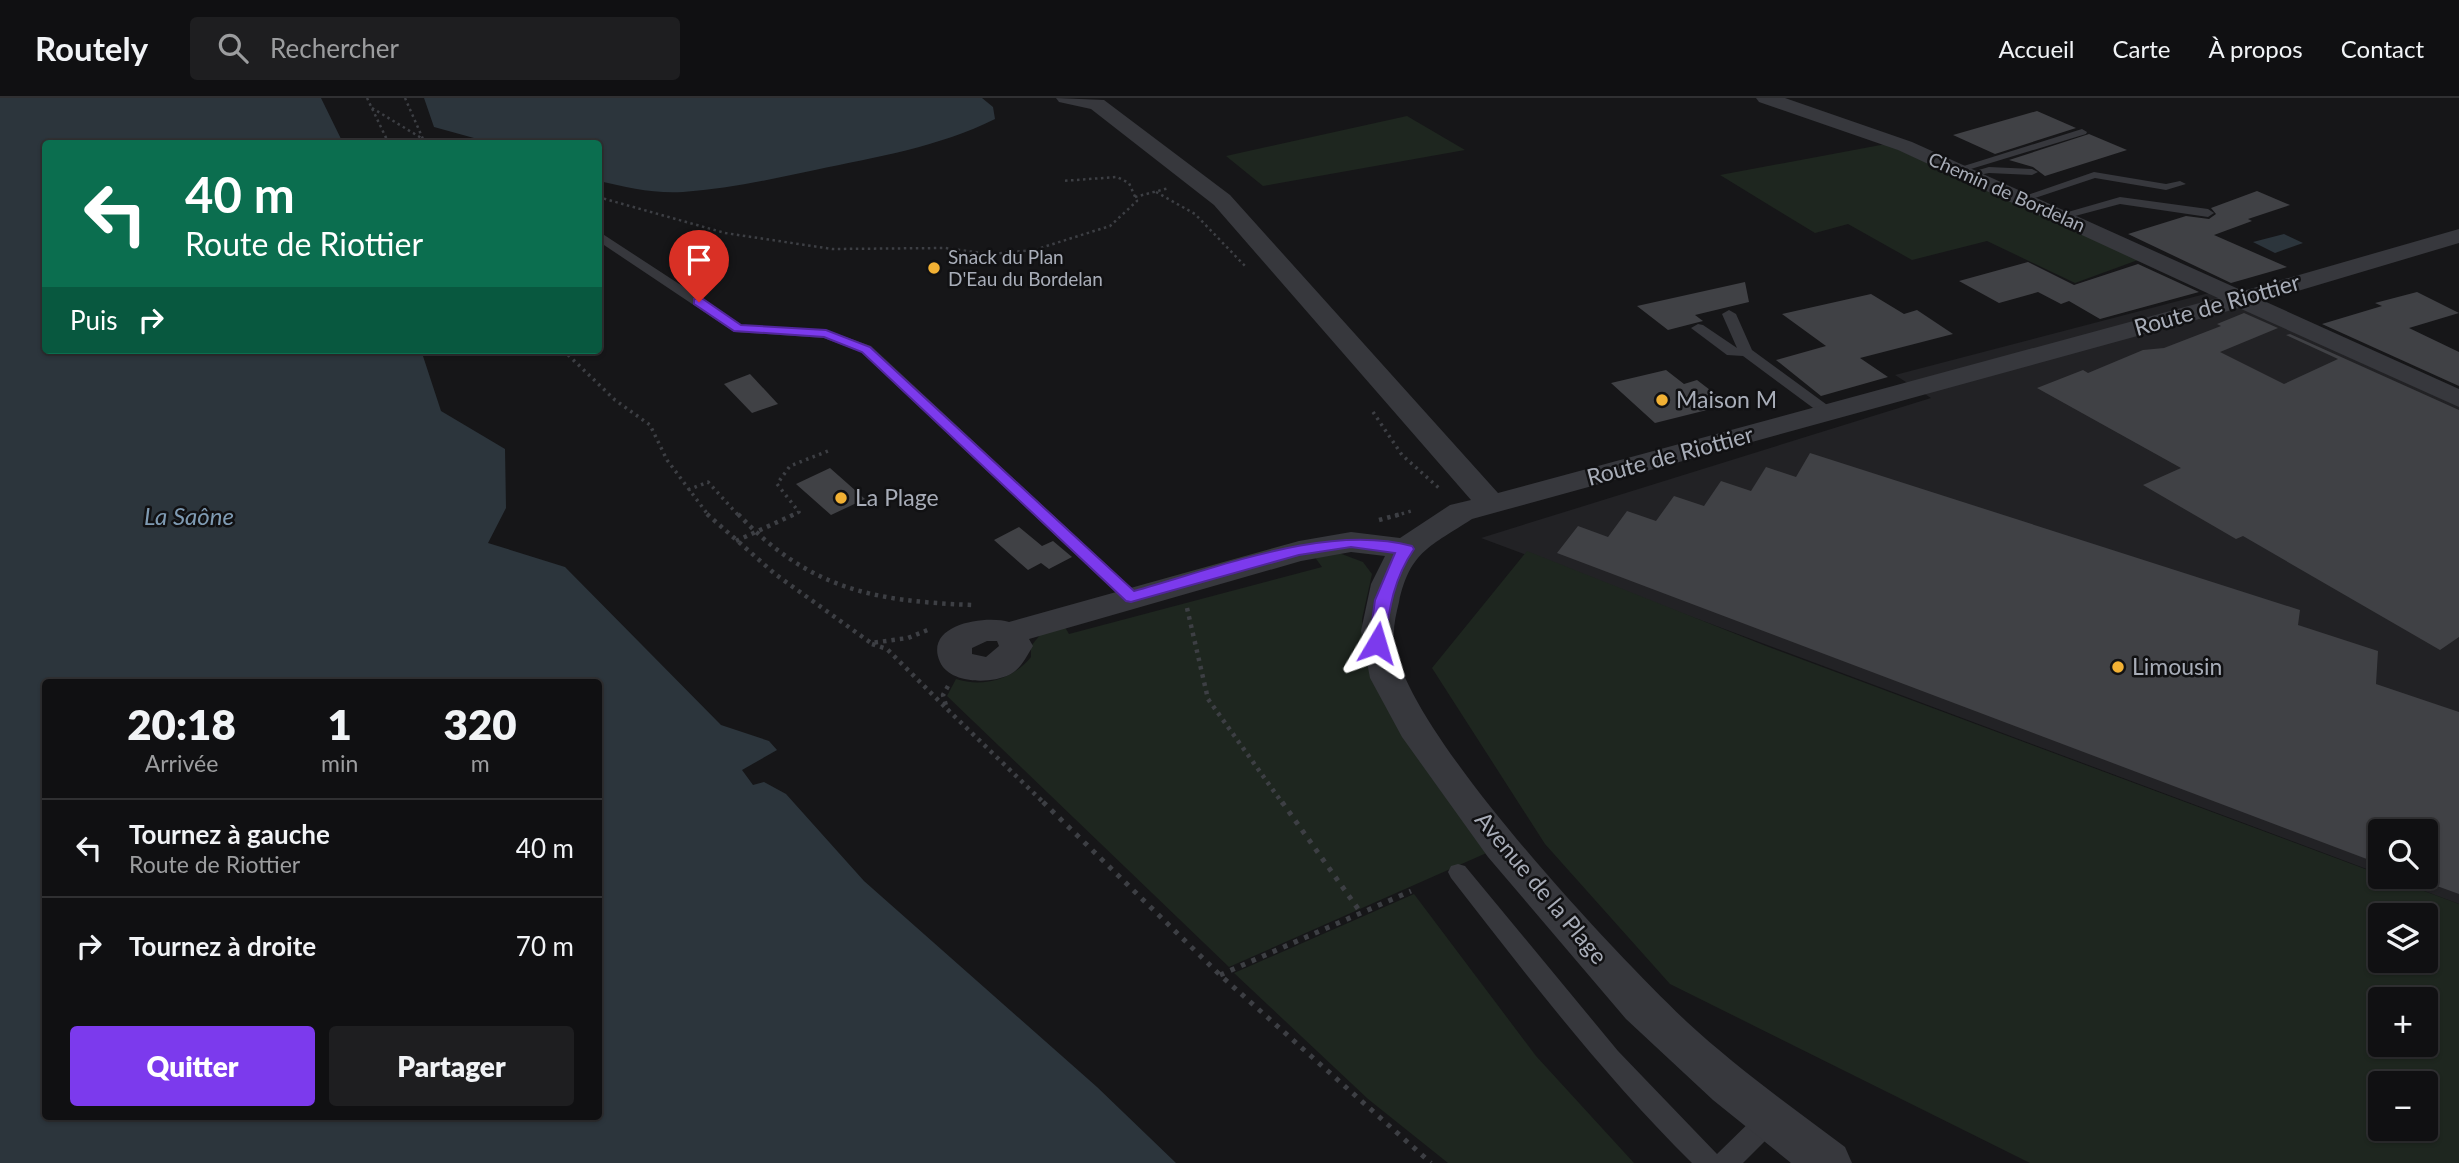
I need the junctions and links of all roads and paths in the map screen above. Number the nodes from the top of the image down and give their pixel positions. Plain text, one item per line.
1 (367, 98) edge
2 (405, 98) edge
3 (1066, 98) edge
4 (1766, 98) edge
5 (372, 108) junction
6 (2082, 132) dead end
7 (423, 139) joint
8 (387, 140) edge
9 (1962, 172) junction
10 (2032, 172) dead end
11 (1062, 181) dead end
12 (2180, 184) dead end
13 (1156, 192) dead end
14 (602, 198) edge
15 (2022, 199) junction
16 (2208, 213) dead end
17 (2060, 216) junction
18 (2459, 236) edge
19 (602, 238) edge
20 (1253, 276) dead end
21 (2243, 299) junction
22 (1729, 314) dead end
23 (1698, 328) dead end
24 (1746, 352) junction
25 (567, 354) edge
26 (2459, 399) edge
27 (1369, 406) dead end
28 (1829, 413) junction
29 (828, 452) dead end
30 (688, 489) junction
31 (1446, 493) dead end
32 (1494, 505) junction
33 (756, 532) junction
34 (736, 541) junction
35 (1407, 549) junction
36 (1181, 583) junction
37 (1131, 597) junction
38 (980, 605) dead end
39 (940, 625) dead end
40 (871, 643) junction
41 (963, 665) joint
42 (947, 709) junction
43 (1458, 872) dead end
44 (1411, 891) dead end
45 (1361, 913) junction
46 (1220, 975) junction
47 (1770, 1119) junction
48 (1431, 1163) edge
49 (1709, 1163) edge
50 (1726, 1163) edge
51 (1828, 1163) edge

1 - 5 path
2 - 7 path
3 - 32 street
4 - 9 street, Chemin de Bordelan
5 - 7 path
5 - 8 path
6 - 9 lane
9 - 10 lane
9 - 15 street, Chemin de Bordelan
11 - 14 path
12 - 15 lane
13 - 20 path
15 - 17 street, Chemin de Bordelan
16 - 17 lane
17 - 21 street, Chemin de Bordelan
18 - 21 street, Route de Riottier
19 - 37 lane
21 - 26 street, Chemin de Bordelan
21 - 28 street, Route de Riottier
22 - 24 lane
23 - 24 lane
24 - 28 lane
25 - 30 path
27 - 31 path
28 - 32 street, Route de Riottier
29 - 33 path
30 - 33 path
30 - 34 path
32 - 35 street, Route de Riottier
33 - 34 path
33 - 38 path
34 - 40 path
35 - 36 street
35 - 47 street, Avenue de la Plage
36 - 37 street
36 - 45 path
37 - 41 street
39 - 40 path
40 - 42 path
41 - 42 path
42 - 46 path
43 - 49 lane
44 - 45 path
45 - 46 path
46 - 48 path
47 - 50 lane
47 - 51 street, Avenue de la Plage

